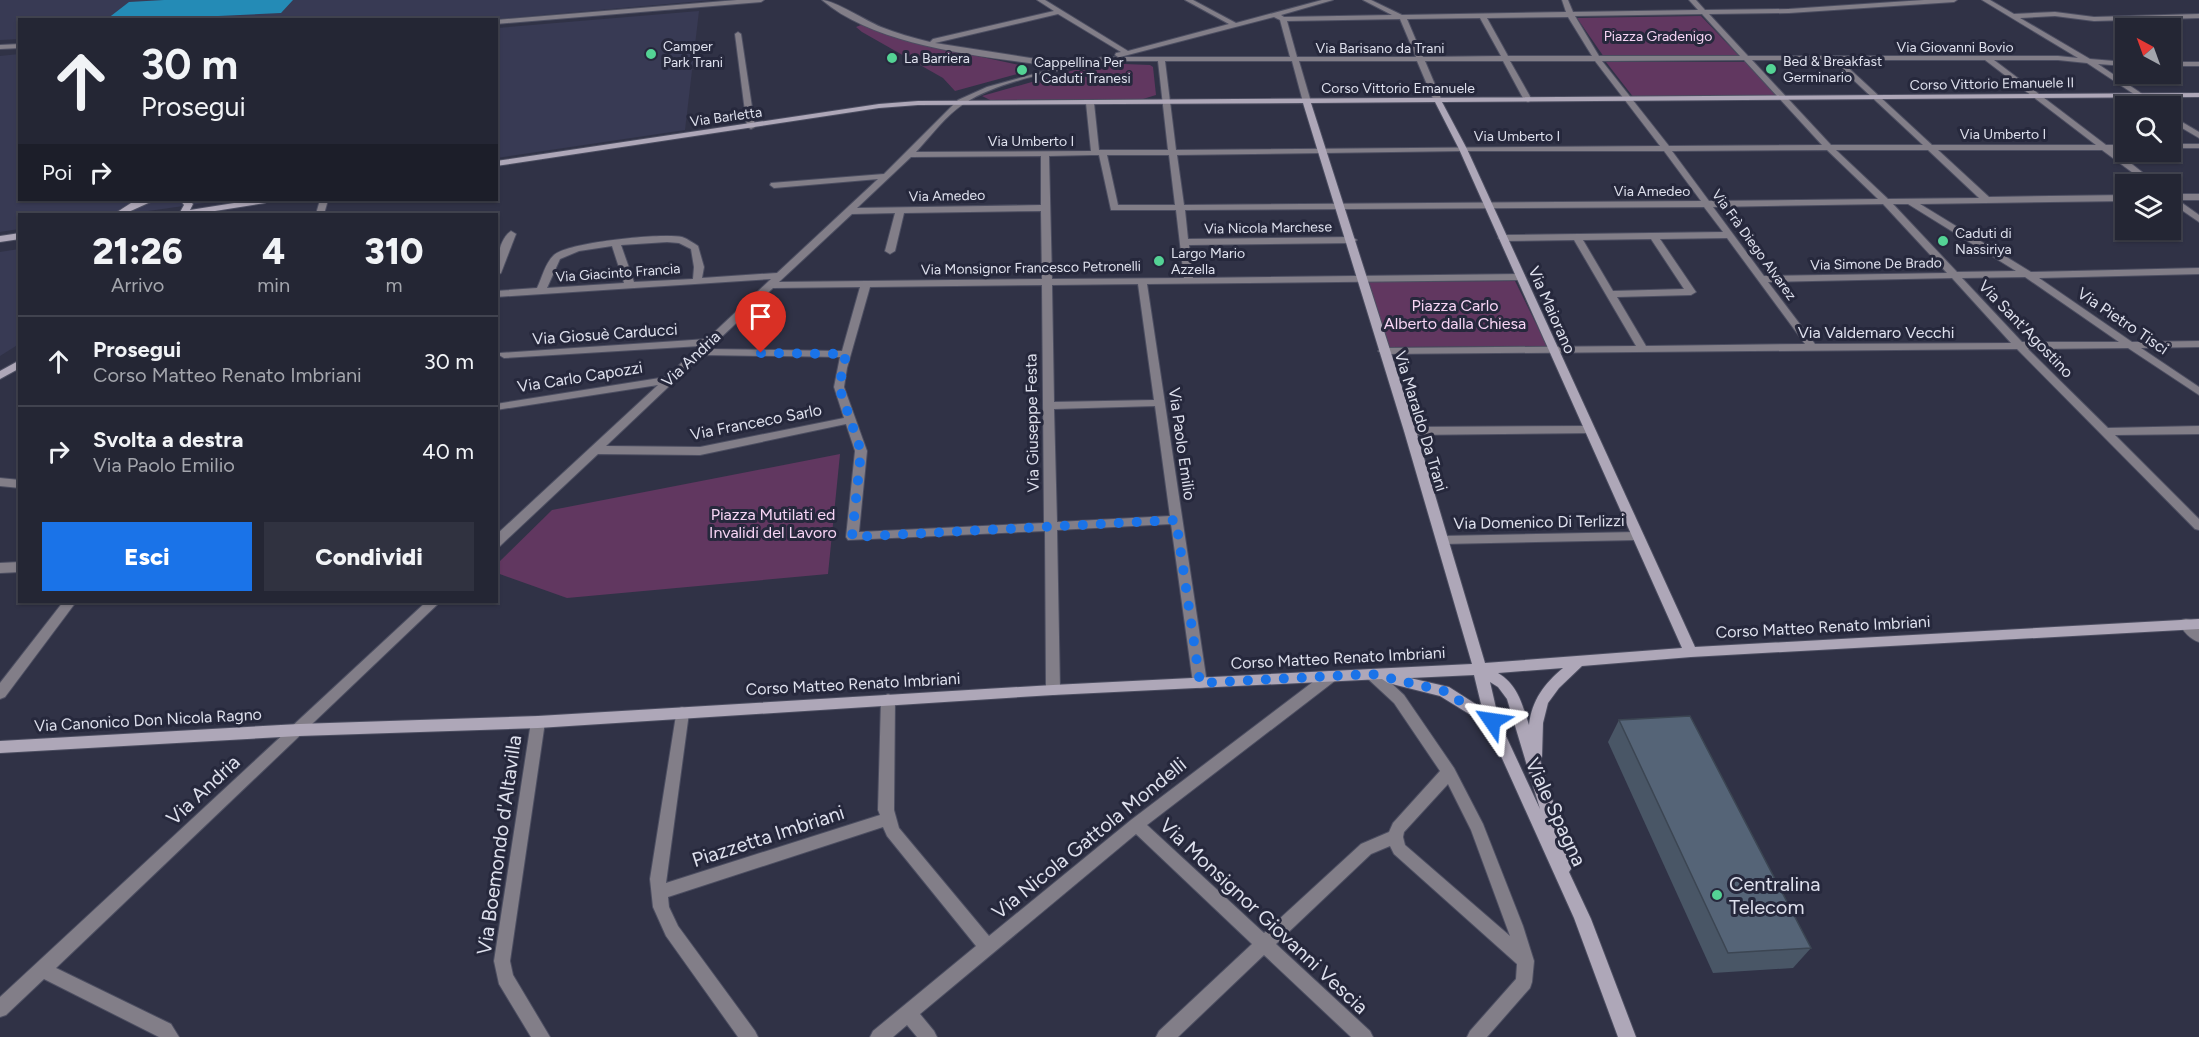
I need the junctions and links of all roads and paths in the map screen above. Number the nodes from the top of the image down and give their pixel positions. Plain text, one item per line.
1 (761, 0) edge
2 (825, 0) edge
3 (1040, 0) edge
4 (1188, 0) edge
5 (1329, 0) edge
6 (1366, 0) edge
7 (1565, 0) edge
8 (1692, 0) edge
9 (1954, 0) edge
10 (1985, 0) edge
11 (1059, 12) junction
12 (1704, 13) junction
13 (1570, 16) junction
14 (2012, 16) junction
15 (2199, 16) edge
16 (1279, 17) junction
17 (1484, 17) junction
18 (1403, 18) junction
19 (498, 22) edge
20 (1235, 25) junction
21 (738, 34) dead end
22 (929, 42) junction
23 (18, 46) edge
24 (0, 47) edge
25 (1126, 53) junction
26 (1103, 59) junction
27 (1506, 59) junction
28 (1988, 59) junction
29 (1161, 60) junction
30 (1422, 60) junction
31 (1598, 60) junction
32 (1749, 60) junction
33 (1835, 60) junction
34 (1293, 61) junction
35 (2089, 61) junction
36 (2115, 63) edge
37 (2181, 64) edge
38 (2199, 64) edge
39 (1072, 67) junction
40 (2199, 95) edge
41 (2115, 96) edge
42 (2139, 96) joint
43 (2037, 97) junction
44 (1877, 98) junction
45 (1784, 99) junction
46 (1528, 100) junction
47 (1631, 100) junction
48 (1438, 101) junction
49 (1166, 102) junction
50 (1307, 102) junction
51 (960, 103) junction
52 (1090, 103) junction
53 (2181, 124) edge
54 (751, 127) junction
55 (2199, 136) edge
56 (2181, 146) edge
57 (2199, 146) edge
58 (2105, 147) junction
59 (2115, 147) edge
60 (1666, 148) junction
61 (1829, 148) junction
62 (1930, 148) junction
63 (1463, 149) junction
64 (1321, 151) junction
65 (1172, 153) junction
66 (1045, 154) junction
67 (1099, 154) junction
68 (909, 155) junction
69 (498, 164) edge
70 (2140, 174) edge
71 (887, 176) junction
72 (774, 185) dead end
73 (2199, 197) edge
74 (2115, 198) edge
75 (2181, 198) edge
76 (1987, 200) junction
77 (145, 201) edge
78 (258, 201) edge
79 (1885, 201) junction
80 (1910, 201) junction
81 (187, 202) edge
82 (1708, 204) junction
83 (1488, 205) junction
84 (224, 206) junction
85 (1341, 206) junction
86 (2181, 206) edge
87 (1179, 207) junction
88 (1045, 208) junction
89 (900, 210) junction
90 (849, 211) junction
91 (120, 213) edge
92 (189, 213) edge
93 (2199, 219) edge
94 (511, 234) dead end
95 (1730, 235) junction
96 (18, 236) edge
97 (1654, 236) junction
98 (1577, 237) junction
99 (1503, 238) junction
100 (0, 239) edge
101 (1352, 240) junction
102 (1185, 242) junction
103 (616, 244) junction
104 (890, 251) dead end
105 (498, 268) edge
106 (2199, 271) edge
107 (2028, 274) junction
108 (780, 276) junction
109 (1955, 276) junction
110 (1520, 277) junction
111 (1363, 279) junction
112 (1761, 279) junction
113 (1142, 280) junction
114 (1189, 280) junction
115 (697, 281) junction
116 (1046, 282) junction
117 (866, 284) junction
118 (770, 285) junction
119 (630, 286) junction
120 (541, 291) junction
121 (498, 294) edge
122 (1611, 294) junction
123 (709, 342) junction
124 (2199, 344) edge
125 (2132, 345) junction
126 (2020, 346) junction
127 (1812, 347) junction
128 (1642, 348) junction
129 (1553, 349) junction
130 (1383, 351) junction
131 (698, 352) junction
132 (846, 354) junction
133 (504, 355) dead end
134 (18, 364) edge
135 (0, 376) edge
136 (668, 380) junction
137 (2199, 392) edge
138 (1159, 403) junction
139 (1048, 406) junction
140 (498, 407) edge
141 (851, 420) junction
142 (1589, 430) junction
143 (2199, 430) edge
144 (1410, 431) junction
145 (2106, 432) junction
146 (594, 450) junction
147 (0, 482) edge
148 (18, 484) edge
149 (1176, 520) junction
150 (2199, 526) edge
151 (1050, 527) junction
152 (1637, 536) junction
153 (1442, 540) junction
154 (498, 541) edge
155 (18, 567) edge
156 (0, 568) edge
157 (69, 603) edge
158 (433, 603) edge
159 (2192, 624) edge
160 (2199, 637) edge
161 (1691, 652) junction
162 (1578, 662) junction
163 (1480, 669) junction
164 (1372, 674) junction
165 (1331, 676) junction
166 (1200, 683) junction
167 (1053, 690) junction
168 (0, 693) edge
169 (888, 700) junction
170 (682, 713) junction
171 (1492, 721) junction
172 (538, 722) junction
173 (299, 730) junction
174 (0, 747) edge
175 (1449, 772) junction
176 (1535, 772) junction
177 (889, 819) junction
178 (1136, 825) junction
179 (1395, 837) junction
180 (659, 893) junction
181 (1582, 919) junction
182 (1264, 944) junction
183 (987, 947) junction
184 (1526, 961) junction
185 (42, 970) junction
186 (0, 1008) edge
187 (909, 1013) junction
188 (171, 1037) edge
189 (541, 1037) edge
190 (749, 1037) edge
191 (879, 1037) edge
192 (928, 1037) edge
193 (1165, 1037) edge
194 (1364, 1037) edge
195 (1476, 1037) edge
196 (1627, 1037) edge

1 - 19 street
2 - 22 street
3 - 11 street
4 - 20 street
5 - 16 street
6 - 18 street
7 - 13 street
8 - 12 street
9 - 12 street
10 - 14 street
11 - 22 street
11 - 25 street
12 - 13 street
12 - 32 street
13 - 17 street
13 - 31 street
14 - 15 street
14 - 35 street
16 - 18 street
16 - 20 street
16 - 34 street, Via Maraldo Da Trani
17 - 18 street
17 - 27 street
18 - 30 street, Via Maiorano
20 - 25 street
21 - 54 street
22 - 39 street
23 - 24 street
25 - 26 street
26 - 29 street, Via Barisano da Trani
26 - 39 street
27 - 30 street, Via Barisano da Trani
27 - 31 street, Via Barisano da Trani
27 - 46 street
28 - 33 street, Via Giovanni Bovio
28 - 35 street, Via Giovanni Bovio
28 - 43 street
29 - 34 street, Via Barisano da Trani
29 - 49 street
30 - 34 street, Via Barisano da Trani
30 - 48 street, Via Maiorano
31 - 32 street
31 - 47 street
32 - 33 street, Via Giovanni Bovio
32 - 45 street
33 - 44 street
34 - 50 street, Via Maraldo Da Trani
35 - 36 street, Via Giovanni Bovio
35 - 42 street
37 - 38 street
39 - 51 street
40 - 42 street, Corso Vittorio Emanuele II
41 - 43 street, Corso Vittorio Emanuele II
43 - 44 street, Corso Vittorio Emanuele II
43 - 58 street
44 - 45 street, Corso Vittorio Emanuele II
44 - 62 street
45 - 47 street
45 - 61 street, Via Sant'Agostino
46 - 47 street, Corso Vittorio Emanuele
46 - 48 street, Corso Vittorio Emanuele
47 - 60 street, Via Frà Diego Alvarez
48 - 50 street, Corso Vittorio Emanuele
48 - 63 street, Via Maiorano
49 - 50 street, Corso Vittorio Emanuele
49 - 52 street, Corso Vittorio Emanuele
49 - 65 street
50 - 64 street, Via Maraldo Da Trani
51 - 52 street, Via Barletta
51 - 54 street, Via Barletta
51 - 68 street, Via Andria
52 - 67 street
53 - 55 street
54 - 69 street, Via Barletta
56 - 57 street
58 - 59 street, Via Umberto I
58 - 62 street, Via Umberto I
58 - 70 street
60 - 61 street, Via Umberto I
60 - 63 street, Via Umberto I
60 - 82 street, Via Frà Diego Alvarez
61 - 62 street, Via Umberto I
61 - 79 street, Via Sant'Agostino
62 - 76 street
63 - 64 street, Via Umberto I
63 - 83 street, Via Maiorano
64 - 65 street, Via Umberto I
64 - 85 street, Via Maraldo Da Trani
65 - 67 street, Via Umberto I
65 - 87 street
66 - 67 street, Via Umberto I
66 - 68 street, Via Umberto I
66 - 88 street, Via Giuseppe Festa
67 - 87 street
68 - 71 street, Via Andria
71 - 72 street
71 - 90 street, Via Andria
73 - 75 street
74 - 76 street, Via Amedeo
76 - 80 street, Via Amedeo
77 - 91 street
78 - 84 street
79 - 80 street, Via Amedeo
79 - 82 street, Via Amedeo
79 - 109 street, Via Sant'Agostino
80 - 107 street, Via Pietro Tisci
81 - 84 street
82 - 83 street, Via Amedeo
82 - 95 street, Via Frà Diego Alvarez
83 - 85 street, Via Amedeo
83 - 99 street, Via Maiorano
84 - 92 street
85 - 87 street, Via Amedeo
85 - 101 street, Via Maraldo Da Trani
86 - 93 street
87 - 102 street
88 - 89 street, Via Amedeo
88 - 116 street, Via Giuseppe Festa
89 - 90 street, Via Amedeo
89 - 104 street
90 - 108 street, Via Andria
94 - 105 street
95 - 97 street
95 - 112 street, Via Frà Diego Alvarez
96 - 100 street
97 - 98 street
97 - 122 street
98 - 99 street
98 - 122 street
99 - 110 street, Via Maiorano
101 - 102 street, Via Nicola Marchese
101 - 111 street, Via Maraldo Da Trani
102 - 114 street
103 - 115 street, Via Giacinto Francia
103 - 119 street
103 - 120 street, Via Giacinto Francia
106 - 107 street, Via Simone De Brado
107 - 109 street, Via Simone De Brado
107 - 125 street, Via Pietro Tisci
108 - 115 street, Via Giacinto Francia
108 - 118 street, Via Andria
109 - 112 street, Via Simone De Brado
109 - 126 street, Via Sant'Agostino
110 - 111 street
110 - 129 street, Via Maiorano
111 - 114 street, Via Monsignor Francesco Petronelli
111 - 130 street, Via Maraldo Da Trani
112 - 127 street, Via Frà Diego Alvarez
113 - 114 street, Via Monsignor Francesco Petronelli
113 - 116 street, Via Monsignor Francesco Petronelli
113 - 138 street, Via Paolo Emilio
115 - 119 street, Via Giacinto Francia
116 - 117 street, Via Monsignor Francesco Petronelli
116 - 139 street, Via Giuseppe Festa
117 - 118 street, Via Monsignor Francesco Petronelli
117 - 132 street
118 - 123 street, Via Andria
119 - 120 street, Via Giacinto Francia
120 - 121 street, Via Giacinto Francia
122 - 128 street
123 - 131 street, Via Andria
123 - 133 street, Via Giosuè Carducci
124 - 125 street, Via Valdemaro Vecchi
125 - 126 street, Via Valdemaro Vecchi
125 - 137 street, Via Pietro Tisci
126 - 127 street, Via Valdemaro Vecchi
126 - 145 street, Via Sant'Agostino
127 - 128 street, Via Valdemaro Vecchi
128 - 129 street, Via Valdemaro Vecchi
129 - 130 street
129 - 142 street, Via Maiorano
130 - 144 street, Via Maraldo Da Trani
131 - 132 street
131 - 136 street, Via Andria
132 - 141 street
134 - 135 street
136 - 140 street, Via Carlo Capozzi
136 - 146 street, Via Andria
138 - 139 street
138 - 149 street, Via Paolo Emilio
139 - 151 street, Via Giuseppe Festa
141 - 146 street, Via Franceco Sarlo
141 - 151 street
142 - 144 street
142 - 152 street, Via Maiorano
143 - 145 street
144 - 153 street, Via Maraldo Da Trani
145 - 150 street, Via Sant'Agostino
146 - 154 street, Via Andria
147 - 148 street
149 - 151 street
149 - 166 street, Via Paolo Emilio
151 - 167 street, Via Giuseppe Festa
152 - 153 street, Via Domenico Di Terlizzi
152 - 161 street, Via Maiorano
153 - 163 street, Via Maraldo Da Trani
155 - 156 street
157 - 168 street
158 - 173 street, Via Andria
159 - 160 street
159 - 161 street, Corso Matteo Renato Imbriani
161 - 162 street, Corso Matteo Renato Imbriani
162 - 163 street, Corso Matteo Renato Imbriani
162 - 176 street, Viale Spagna
163 - 164 street, Corso Matteo Renato Imbriani
163 - 171 street, Viale Spagna
163 - 176 street, Viale Spagna
164 - 165 street, Corso Matteo Renato Imbriani
164 - 171 street
164 - 175 street
165 - 166 street, Corso Matteo Renato Imbriani
165 - 178 street, Via Nicola Gattola Mondelli
166 - 167 street, Corso Matteo Renato Imbriani
167 - 169 street, Corso Matteo Renato Imbriani
169 - 170 street, Corso Matteo Renato Imbriani
169 - 177 street
170 - 172 street, Corso Matteo Renato Imbriani
170 - 180 street
171 - 181 street, Viale Spagna
172 - 173 street, Corso Matteo Renato Imbriani
172 - 189 street, Via Boemondo d'Altavilla
173 - 174 street, Via Canonico Don Nicola Ragno
173 - 185 street, Via Andria
175 - 179 street
175 - 184 street
176 - 181 street, Viale Spagna
177 - 180 street, Piazzetta Imbriani
177 - 183 street
178 - 182 street, Via Monsignor Giovanni Vescia
178 - 183 street, Via Nicola Gattola Mondelli
179 - 182 street
179 - 184 street
180 - 190 street
181 - 196 street, Viale Spagna
182 - 193 street
182 - 194 street, Via Monsignor Giovanni Vescia
183 - 187 street, Via Nicola Gattola Mondelli
184 - 195 street
185 - 186 street, Via Andria
185 - 188 street
187 - 191 street, Via Nicola Gattola Mondelli
187 - 192 street

